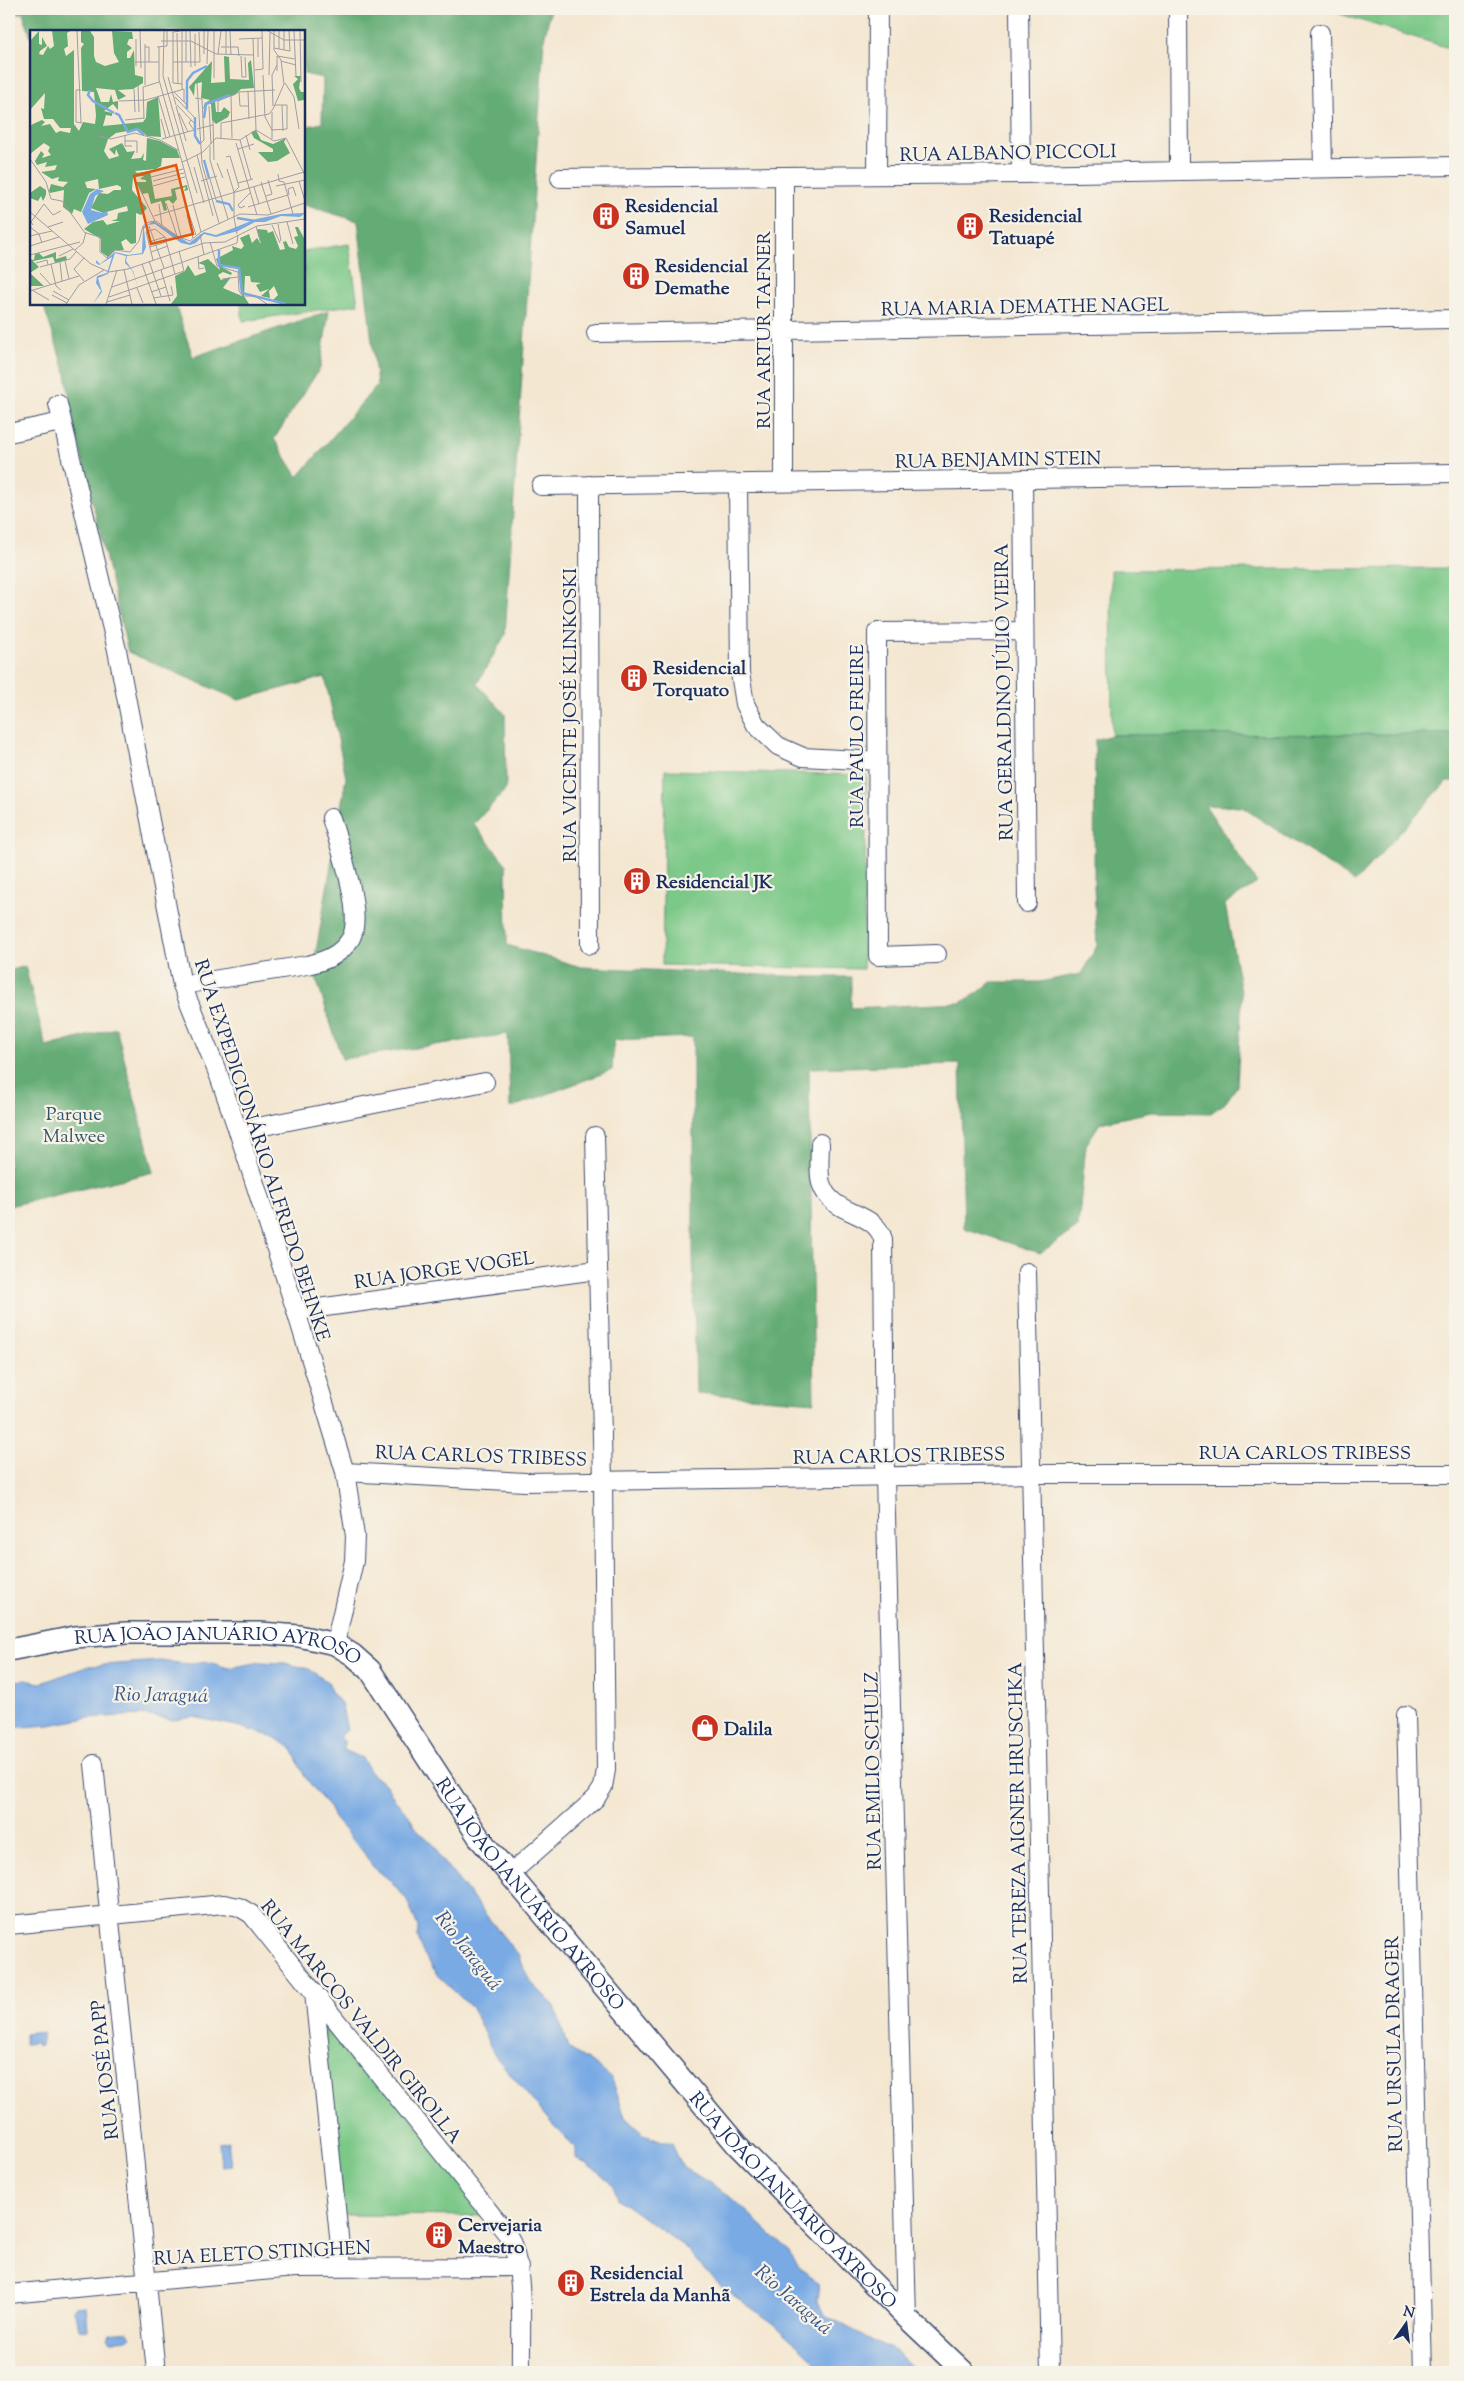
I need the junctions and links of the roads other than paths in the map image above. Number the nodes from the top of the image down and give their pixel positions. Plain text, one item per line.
1 (878, 9) edge
2 (1019, 9) edge
3 (1178, 9) edge
4 (1320, 33) dead end
5 (1455, 166) edge
6 (1323, 168) junction
7 (1179, 171) junction
8 (1021, 174) junction
9 (876, 175) junction
10 (784, 176) junction
11 (560, 178) dead end
12 (1455, 319) edge
13 (785, 331) junction
14 (596, 333) dead end
15 (58, 404) dead end
16 (61, 422) junction
17 (9, 433) edge
18 (1455, 473) edge
19 (1022, 480) junction
20 (784, 483) junction
21 (738, 484) junction
22 (541, 486) dead end
23 (589, 486) junction
24 (1023, 631) junction
25 (877, 761) junction
26 (331, 818) dead end
27 (1027, 903) dead end
28 (590, 945) dead end
29 (937, 954) dead end
30 (182, 985) junction
31 (485, 1082) dead end
32 (238, 1131) junction
33 (595, 1136) dead end
34 (820, 1143) dead end
35 (597, 1270) junction
36 (1028, 1272) dead end
37 (296, 1311) junction
38 (344, 1472) junction
39 (1032, 1474) junction
40 (1455, 1474) edge
41 (885, 1477) junction
42 (603, 1480) junction
43 (335, 1644) junction
44 (9, 1650) edge
45 (1406, 1715) dead end
46 (94, 1764) dead end
47 (509, 1875) junction
48 (110, 1916) junction
49 (9, 1925) edge
50 (314, 1992) junction
51 (342, 2266) junction
52 (519, 2267) junction
53 (146, 2280) junction
54 (9, 2294) edge
55 (907, 2318) junction
56 (156, 2372) edge
57 (521, 2372) edge
58 (964, 2372) edge
59 (1050, 2372) edge
60 (1423, 2372) edge

1 - 9 street
2 - 8 street
3 - 7 street
4 - 6 street
5 - 6 street, RUA ALBANO PICCOLI
6 - 7 street, RUA ALBANO PICCOLI
7 - 8 street, RUA ALBANO PICCOLI
8 - 9 street, RUA ALBANO PICCOLI
9 - 10 street, RUA ALBANO PICCOLI
10 - 11 street, RUA ALBANO PICCOLI
10 - 13 street, RUA ARTUR TAFNER
12 - 13 street, RUA MARIA DEMATHE NAGEL
13 - 14 street, RUA MARIA DEMATHE NAGEL
13 - 20 street, RUA ARTUR TAFNER
15 - 16 street, RUA EXPEDICIONÁRIO ALFREDO BEHNKE
16 - 17 street
16 - 30 street, RUA EXPEDICIONÁRIO ALFREDO BEHNKE
18 - 19 street, RUA BENJAMIN STEIN
19 - 20 street, RUA BENJAMIN STEIN
19 - 24 street, RUA GERALDINO JÚLIO VIEIRA
20 - 21 street, RUA BENJAMIN STEIN
21 - 23 street, RUA BENJAMIN STEIN
21 - 25 street
22 - 23 street, RUA BENJAMIN STEIN
23 - 28 street, RUA VICENTE JOSÉ KLINKOSKI
24 - 25 street, RUA PAULO FREIRE
24 - 27 street, RUA GERALDINO JÚLIO VIEIRA
25 - 29 street, RUA PAULO FREIRE
26 - 30 street
30 - 32 street, RUA EXPEDICIONÁRIO ALFREDO BEHNKE
31 - 32 street
32 - 37 street, RUA EXPEDICIONÁRIO ALFREDO BEHNKE
33 - 35 street
34 - 41 street, RUA EMILIO SCHULZ
35 - 37 street, RUA JORGE VOGEL
35 - 42 street
36 - 39 street, RUA TEREZA AIGNER HRUSCHKA
37 - 38 street, RUA EXPEDICIONÁRIO ALFREDO BEHNKE
38 - 42 street, RUA CARLOS TRIBESS
38 - 43 street, RUA EXPEDICIONÁRIO ALFREDO BEHNKE
39 - 40 street, RUA CARLOS TRIBESS
39 - 41 street, RUA CARLOS TRIBESS
39 - 59 street, RUA TEREZA AIGNER HRUSCHKA
41 - 42 street, RUA CARLOS TRIBESS
41 - 55 street, RUA EMILIO SCHULZ
42 - 47 street
43 - 44 main road, RUA JOÃO JANUÁRIO AYROSO
43 - 47 main road, RUA JOÃO JANUÁRIO AYROSO
45 - 60 street, RUA URSULA DRAGER
46 - 48 street, RUA JOSÉ PAPP
47 - 55 main road, RUA JOÃO JANUÁRIO AYROSO
48 - 49 street, RUA MARCOS VALDIR GIROLLA
48 - 50 street, RUA MARCOS VALDIR GIROLLA
48 - 53 street, RUA JOSÉ PAPP
50 - 51 street
50 - 52 street, RUA MARCOS VALDIR GIROLLA
51 - 52 street, RUA ELETO STINGHEN
51 - 53 street, RUA ELETO STINGHEN
52 - 57 street, RUA MARCOS VALDIR GIROLLA
53 - 54 street, RUA ELETO STINGHEN
53 - 56 street, RUA JOSÉ PAPP
55 - 58 main road, RUA JOÃO JANUÁRIO AYROSO

